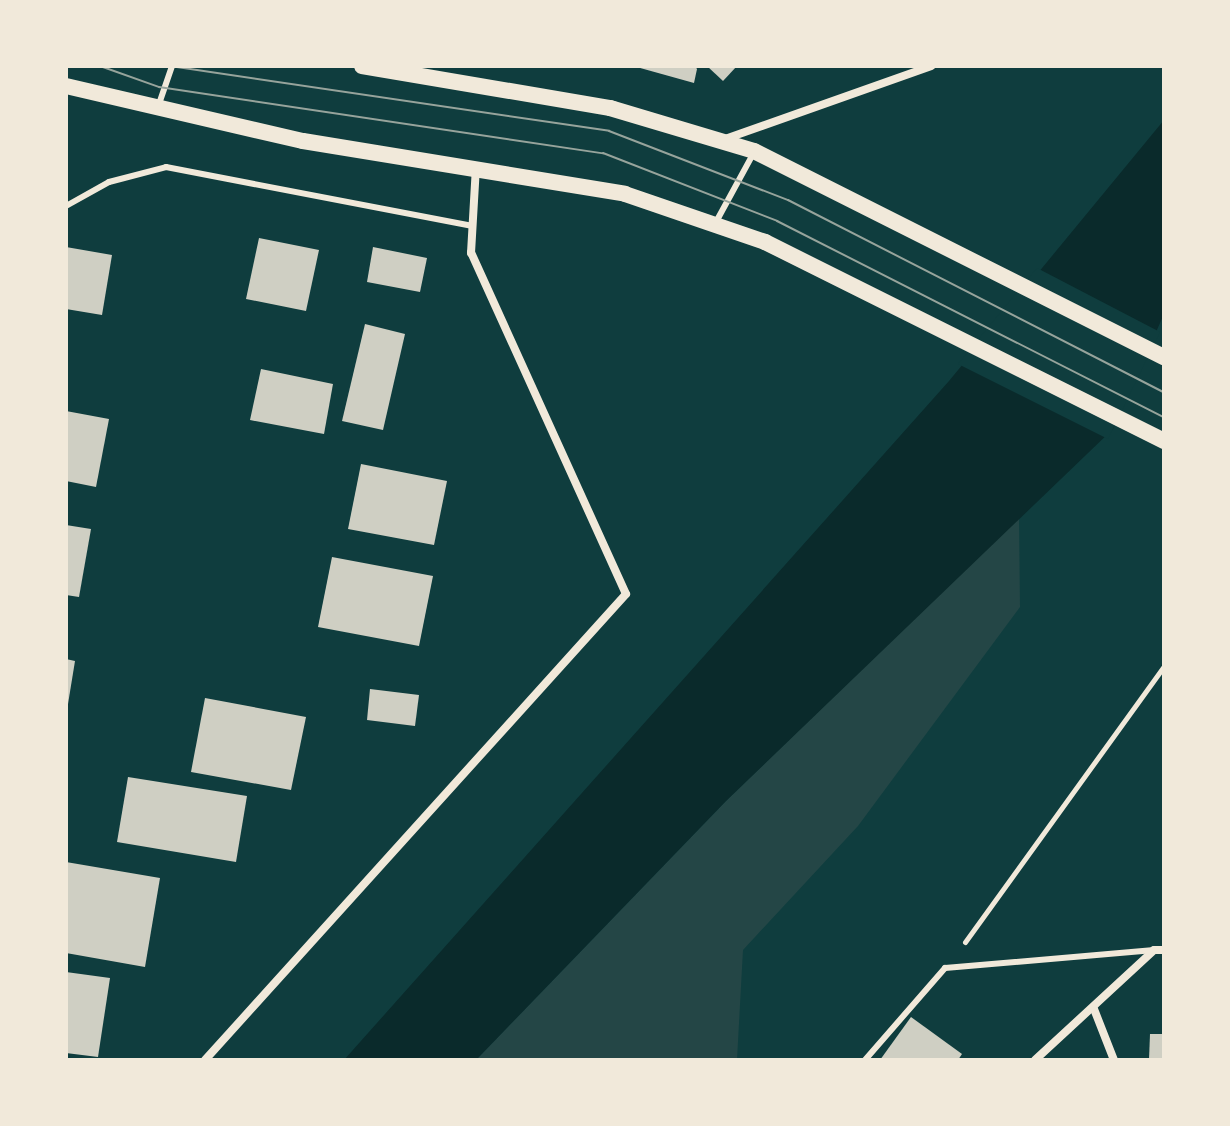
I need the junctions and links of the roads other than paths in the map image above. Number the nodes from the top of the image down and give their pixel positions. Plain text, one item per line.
1 (172, 66) edge
2 (362, 66) edge
3 (931, 66) edge
4 (66, 86) edge
5 (158, 107) junction
6 (723, 140) junction
7 (754, 151) junction
8 (476, 166) junction
9 (66, 206) edge
10 (714, 225) junction
11 (471, 226) junction
12 (1164, 357) edge
13 (1164, 441) edge
14 (1154, 950) junction
15 (1164, 950) edge
16 (1094, 1009) junction
17 (205, 1060) edge
18 (865, 1060) edge
19 (1035, 1060) edge
20 (1114, 1060) edge

1 - 5 lane
2 - 6 main road
3 - 6 street
4 - 5 main road
5 - 8 main road
6 - 7 main road
7 - 10 lane
7 - 12 main road
8 - 10 main road
8 - 11 street
9 - 11 lane
10 - 13 main road
11 - 17 street
14 - 15 street
14 - 16 street
14 - 18 lane
16 - 19 street
16 - 20 street

